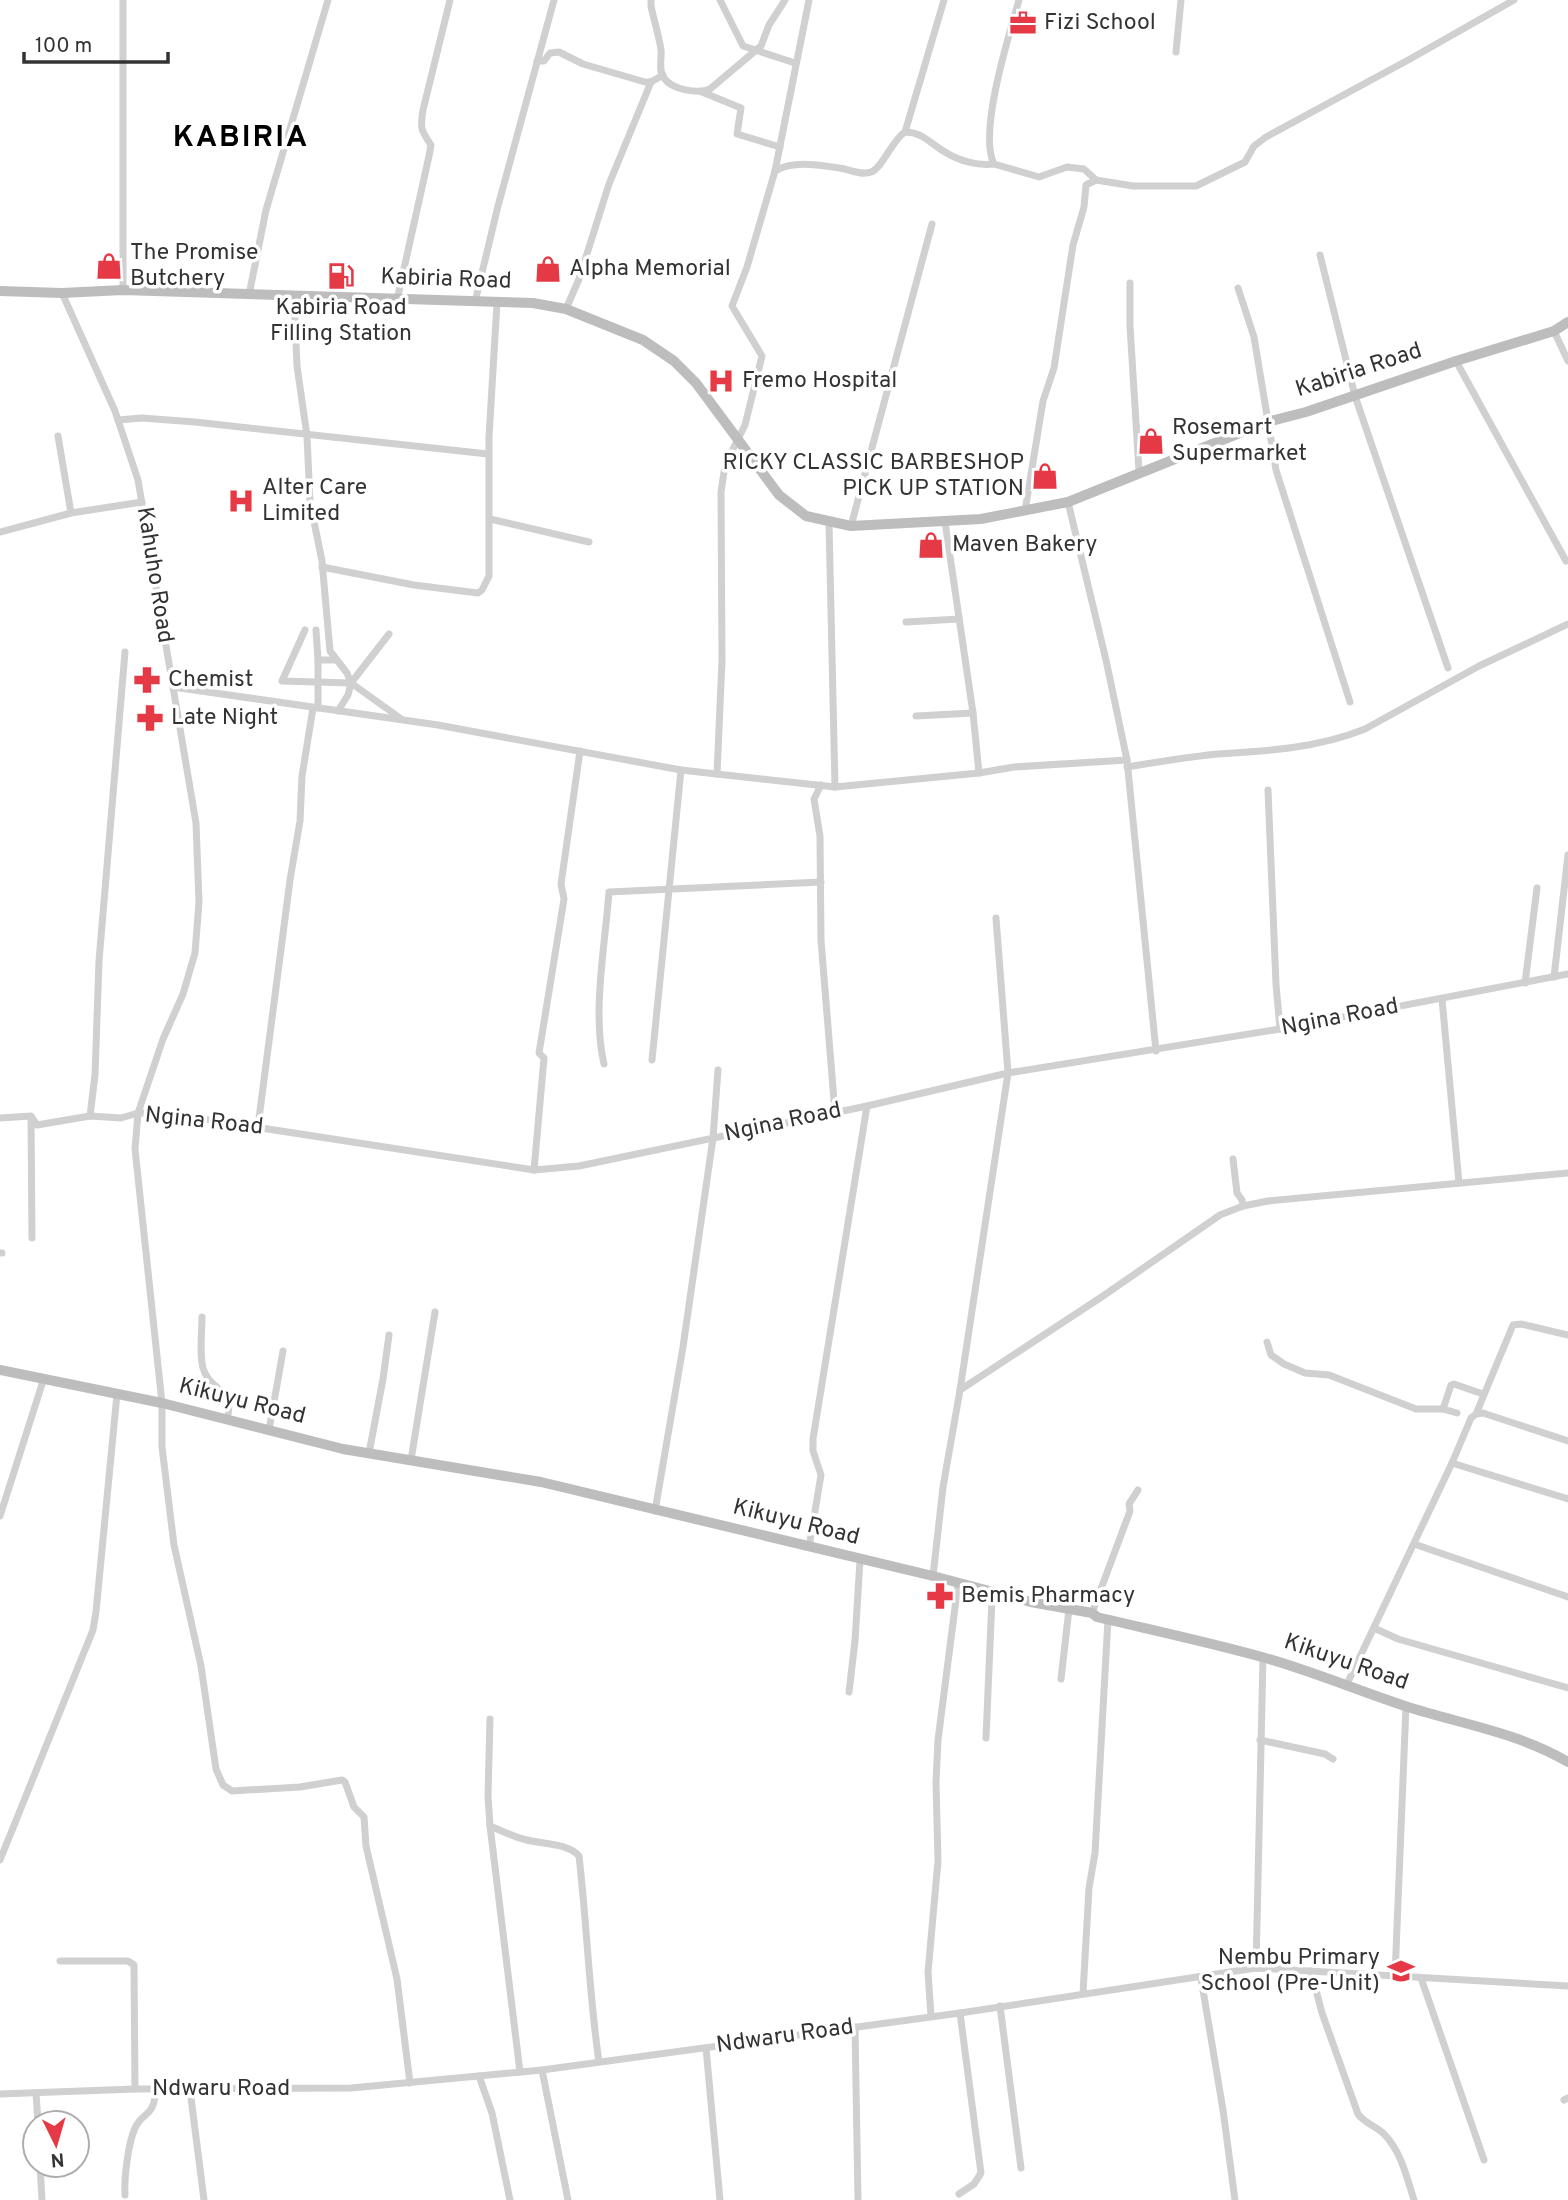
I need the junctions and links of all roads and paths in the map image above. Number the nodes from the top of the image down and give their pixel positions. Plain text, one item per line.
1 (123, 0) edge
2 (328, 0) edge
3 (450, 0) edge
4 (554, 0) edge
5 (651, 0) edge
6 (720, 0) edge
7 (785, 0) edge
8 (809, 0) edge
9 (944, 0) edge
10 (1019, 0) edge
11 (1181, 0) edge
12 (1514, 0) edge
13 (757, 51) junction
14 (1176, 52) dead end
15 (537, 61) junction
16 (795, 63) junction
17 (663, 75) junction
18 (651, 82) junction
19 (702, 92) junction
20 (905, 132) junction
21 (780, 147) junction
22 (994, 164) junction
23 (775, 171) junction
24 (1096, 180) junction
25 (932, 224) dead end
26 (1320, 255) dead end
27 (1130, 283) dead end
28 (1238, 288) dead end
29 (123, 290) junction
30 (0, 291) edge
31 (62, 293) junction
32 (249, 295) junction
33 (293, 296) junction
34 (397, 300) junction
35 (475, 302) junction
36 (497, 303) junction
37 (566, 309) junction
38 (1568, 321) edge
39 (1554, 331) junction
40 (1456, 360) junction
41 (1568, 361) edge
42 (1355, 396) junction
43 (118, 420) junction
44 (1267, 422) junction
45 (58, 436) dead end
46 (307, 436) junction
47 (737, 441) junction
48 (488, 454) junction
49 (1139, 471) junction
50 (142, 502) junction
51 (1068, 502) junction
52 (1025, 511) junction
53 (71, 513) junction
54 (490, 519) junction
55 (945, 522) junction
56 (829, 523) junction
57 (851, 526) junction
58 (0, 532) edge
59 (589, 542) dead end
60 (1566, 561) dead end
61 (322, 567) junction
62 (959, 619) junction
63 (906, 622) dead end
64 (1568, 624) edge
65 (304, 630) dead end
66 (316, 630) dead end
67 (389, 634) dead end
68 (125, 652) dead end
69 (318, 660) junction
70 (336, 660) junction
71 (1448, 668) dead end
72 (318, 681) junction
73 (351, 683) junction
74 (173, 687) junction
75 (1350, 702) dead end
76 (316, 708) junction
77 (338, 711) junction
78 (973, 713) junction
79 (916, 716) dead end
80 (404, 720) junction
81 (580, 751) junction
82 (1127, 764) junction
83 (681, 770) junction
84 (979, 773) junction
85 (717, 774) junction
86 (821, 785) junction
87 (835, 787) junction
88 (1268, 790) dead end
89 (1568, 855) edge
90 (821, 882) junction
91 (1537, 888) dead end
92 (669, 890) junction
93 (996, 918) dead end
94 (1568, 974) edge
95 (1554, 977) junction
96 (1524, 983) junction
97 (1441, 999) junction
98 (1280, 1030) junction
99 (1156, 1051) junction
100 (652, 1060) dead end
101 (604, 1064) dead end
102 (718, 1070) dead end
103 (1007, 1073) junction
104 (867, 1106) junction
105 (138, 1113) junction
106 (835, 1113) junction
107 (31, 1116) junction
108 (90, 1116) junction
109 (0, 1118) edge
110 (258, 1126) junction
111 (713, 1138) junction
112 (1233, 1159) dead end
113 (534, 1170) junction
114 (1568, 1173) edge
115 (1459, 1183) junction
116 (1243, 1206) junction
117 (32, 1238) dead end
118 (435, 1312) dead end
119 (202, 1317) dead end
120 (388, 1335) dead end
121 (1568, 1335) edge
122 (1267, 1342) dead end
123 (283, 1351) dead end
124 (0, 1370) edge
125 (44, 1378) junction
126 (961, 1390) junction
127 (117, 1394) junction
128 (1483, 1394) junction
129 (162, 1403) junction
130 (1443, 1409) junction
131 (1457, 1413) dead end
132 (1476, 1414) junction
133 (227, 1419) junction
134 (269, 1430) junction
135 (1568, 1441) edge
136 (369, 1453) junction
137 (411, 1460) junction
138 (1452, 1464) junction
139 (1138, 1490) dead end
140 (1568, 1499) edge
141 (655, 1511) junction
142 (0, 1516) edge
143 (1414, 1544) junction
144 (808, 1547) junction
145 (860, 1560) junction
146 (933, 1576) junction
147 (958, 1584) junction
148 (994, 1592) junction
149 (1568, 1597) edge
150 (1069, 1609) junction
151 (1092, 1613) junction
152 (1108, 1619) junction
153 (1374, 1628) junction
154 (1263, 1657) junction
155 (1061, 1679) dead end
156 (1347, 1684) junction
157 (1568, 1688) edge
158 (849, 1692) dead end
159 (1406, 1706) junction
160 (490, 1719) dead end
161 (986, 1738) dead end
162 (1260, 1740) junction
163 (1334, 1759) dead end
164 (1568, 1762) edge
165 (490, 1826) junction
166 (0, 1860) edge
167 (60, 1961) dead end
168 (1256, 1968) junction
169 (1311, 1970) junction
170 (1395, 1976) junction
171 (1200, 1978) junction
172 (1421, 1978) junction
173 (1568, 1986) edge
174 (1083, 1993) junction
175 (1000, 2006) junction
176 (960, 2014) junction
177 (931, 2016) junction
178 (855, 2027) junction
179 (706, 2049) junction
180 (599, 2062) junction
181 (542, 2070) junction
182 (520, 2071) junction
183 (479, 2076) junction
184 (410, 2083) junction
185 (135, 2089) junction
186 (156, 2090) junction
187 (190, 2090) junction
188 (36, 2093) junction
189 (0, 2094) edge
190 (37, 2109) edge
191 (1484, 2160) dead end
192 (1021, 2168) dead end
193 (41, 2179) edge
194 (959, 2194) dead end
195 (125, 2195) dead end
196 (42, 2200) edge
197 (204, 2200) edge
198 (510, 2200) edge
199 (568, 2200) edge
200 (719, 2200) edge
201 (858, 2200) edge
202 (1235, 2200) edge
203 (1414, 2200) edge

1 - 29 street
2 - 32 street
3 - 34 street
4 - 15 street
5 - 17 street
6 - 13 street
7 - 13 street
8 - 16 street
9 - 20 street
10 - 22 street
11 - 14 street
12 - 24 street
13 - 16 street
13 - 19 street
15 - 18 street
15 - 35 street
16 - 21 street
17 - 18 street
17 - 19 street
18 - 37 street
19 - 21 street
20 - 22 street
20 - 23 street
21 - 23 street
22 - 24 street
23 - 47 street
24 - 52 street
25 - 57 street
26 - 42 street
27 - 49 street
28 - 44 street
29 - 31 main road, Kabiria Road
29 - 32 main road, Kabiria Road
30 - 31 main road, Kabiria Road
31 - 43 street, Kahuho Road
32 - 33 main road, Kabiria Road
33 - 34 main road, Kabiria Road
33 - 46 street
34 - 35 main road, Kabiria Road
35 - 36 main road, Kabiria Road
36 - 37 main road, Kabiria Road
36 - 48 street
37 - 47 main road, Kabiria Road
38 - 39 main road, Kabiria Road
39 - 40 main road, Kabiria Road
39 - 41 street
40 - 42 main road, Kabiria Road
40 - 60 street
42 - 44 main road, Kabiria Road
42 - 71 street
43 - 46 street
43 - 50 street, Kahuho Road
44 - 49 main road, Kabiria Road
44 - 75 street
45 - 53 street
46 - 48 street
46 - 61 street
47 - 56 main road, Kabiria Road
47 - 85 street
48 - 54 street
49 - 51 main road, Kabiria Road
50 - 53 street
50 - 74 street, Kahuho Road
51 - 52 main road, Kabiria Road
51 - 82 street
52 - 55 main road, Kabiria Road
53 - 58 street
54 - 59 street
54 - 61 street
55 - 57 main road, Kabiria Road
55 - 62 street
56 - 57 main road, Kabiria Road
56 - 87 street
61 - 70 street
62 - 63 street
62 - 78 street
64 - 82 street
65 - 72 street
66 - 69 street
67 - 73 street
68 - 108 street
69 - 70 street
69 - 72 street
70 - 73 street
72 - 73 street
72 - 76 street
73 - 77 street
73 - 80 street
74 - 76 street
74 - 105 street, Kahuho Road
76 - 77 street
76 - 110 street
77 - 80 street
78 - 79 street
78 - 84 street
80 - 81 street
81 - 83 street
81 - 113 street
82 - 84 street
82 - 99 street
83 - 85 street
83 - 92 street
84 - 87 street
85 - 86 street
86 - 87 street
86 - 90 street
88 - 98 street
89 - 95 street
90 - 92 street
90 - 106 street
91 - 96 street
92 - 100 street
92 - 101 street
93 - 103 street
94 - 95 street, Ngina Road
95 - 96 street, Ngina Road
96 - 97 street, Ngina Road
97 - 98 street, Ngina Road
97 - 115 street
98 - 99 street, Ngina Road
99 - 103 street, Ngina Road
102 - 111 street
103 - 104 street, Ngina Road
103 - 126 street
104 - 106 street, Ngina Road
104 - 144 street
105 - 108 street, Ngina Road
105 - 110 street, Ngina Road
105 - 129 street, Kahuho Road
106 - 111 street, Ngina Road
107 - 108 street, Ngina Road
107 - 109 street, Ngina Road
107 - 117 street
110 - 113 street, Ngina Road
111 - 113 street, Ngina Road
111 - 141 street
112 - 116 street
114 - 115 street
115 - 116 street
116 - 126 street
118 - 137 street
119 - 133 street
120 - 136 street
121 - 128 street
122 - 130 street
123 - 134 street
124 - 125 main road, Kikuyu Road
125 - 127 main road, Kikuyu Road
125 - 142 street
126 - 146 street
127 - 129 main road, Kikuyu Road
127 - 166 street
128 - 130 street
128 - 132 street
129 - 133 main road, Kikuyu Road
129 - 184 street, Kahuho Road
130 - 131 street
132 - 135 street
132 - 138 street
133 - 134 main road, Kikuyu Road
134 - 136 main road, Kikuyu Road
136 - 137 main road, Kikuyu Road
137 - 141 main road, Kikuyu Road
138 - 140 street
138 - 143 street
139 - 151 street
141 - 144 main road, Kikuyu Road
143 - 149 street
143 - 153 street
144 - 145 main road, Kikuyu Road
145 - 146 main road, Kikuyu Road
145 - 158 street
146 - 147 main road, Kikuyu Road
147 - 148 main road, Kikuyu Road
147 - 177 street
148 - 150 main road, Kikuyu Road
148 - 161 street
150 - 151 main road, Kikuyu Road
150 - 155 street
151 - 152 main road, Kikuyu Road
152 - 154 main road, Kikuyu Road
152 - 174 street
153 - 156 street
153 - 157 street
154 - 156 main road, Kikuyu Road
154 - 162 street
156 - 159 main road, Kikuyu Road
159 - 164 main road, Kikuyu Road
159 - 170 street
160 - 165 street
162 - 163 street
162 - 168 street
165 - 180 street
165 - 182 street
167 - 185 street
168 - 169 street, Ndwaru Road
168 - 171 street, Ndwaru Road
169 - 170 street, Ndwaru Road
169 - 203 street
170 - 172 street, Ndwaru Road
171 - 174 street, Ndwaru Road
171 - 202 street
172 - 173 street, Ndwaru Road
172 - 191 street
174 - 175 street, Ndwaru Road
175 - 176 street, Ndwaru Road
175 - 192 street
176 - 177 street, Ndwaru Road
176 - 194 street
177 - 178 street, Ndwaru Road
178 - 179 street, Ndwaru Road
178 - 201 street
179 - 180 street, Ndwaru Road
179 - 200 street
180 - 181 street, Ndwaru Road
181 - 182 street, Ndwaru Road
181 - 199 street
182 - 183 street, Ndwaru Road
183 - 184 street, Ndwaru Road
183 - 198 street
184 - 187 street, Ndwaru Road
185 - 186 street, Ndwaru Road
185 - 188 street, Ndwaru Road
186 - 187 street, Ndwaru Road
186 - 195 street
187 - 197 street
188 - 189 street, Ndwaru Road
188 - 190 street
193 - 196 street

